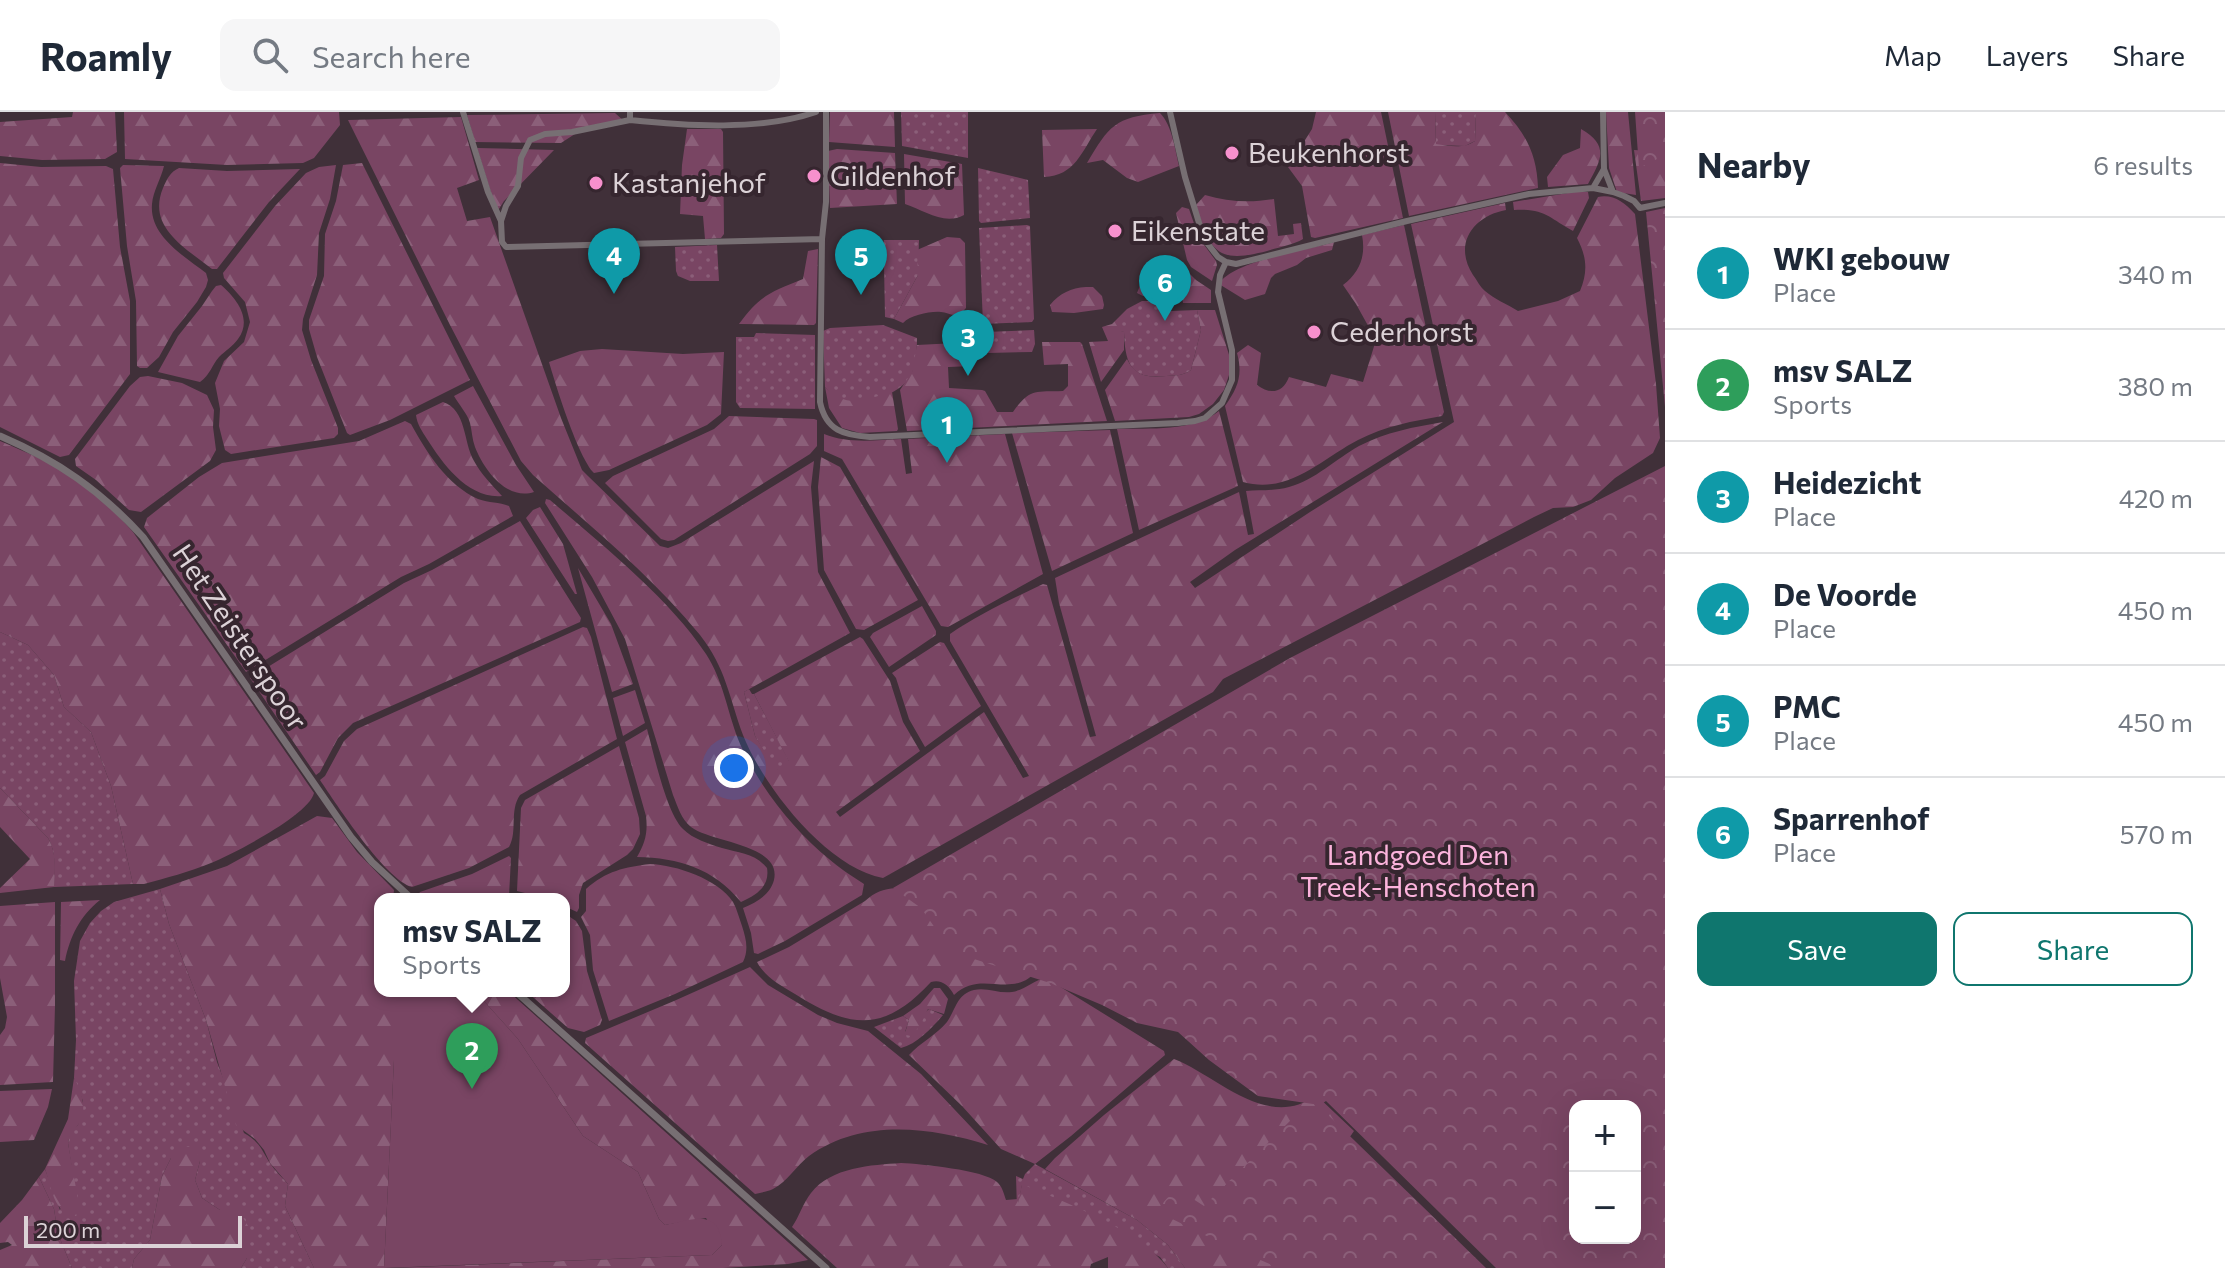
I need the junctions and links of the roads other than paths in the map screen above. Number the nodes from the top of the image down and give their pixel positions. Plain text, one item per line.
1 (463, 112) edge
2 (816, 112) edge
3 (826, 112) edge
4 (1170, 112) edge
5 (1603, 112) edge
6 (630, 116) edge
7 (1604, 169) junction
8 (1593, 188) junction
9 (1613, 192) junction
10 (1665, 203) edge
11 (501, 221) junction
12 (822, 239) junction
13 (1226, 262) junction
14 (0, 436) edge
15 (406, 893) edge
16 (522, 997) edge
17 (824, 1266) edge

1 - 11 street
2 - 6 street
3 - 12 street
4 - 13 street
5 - 7 street
6 - 11 street
7 - 8 street
7 - 9 street
8 - 9 street
8 - 13 street
9 - 10 street
11 - 12 street
12 - 13 street
14 - 15 street, Het Zeisterspoor
16 - 17 street

